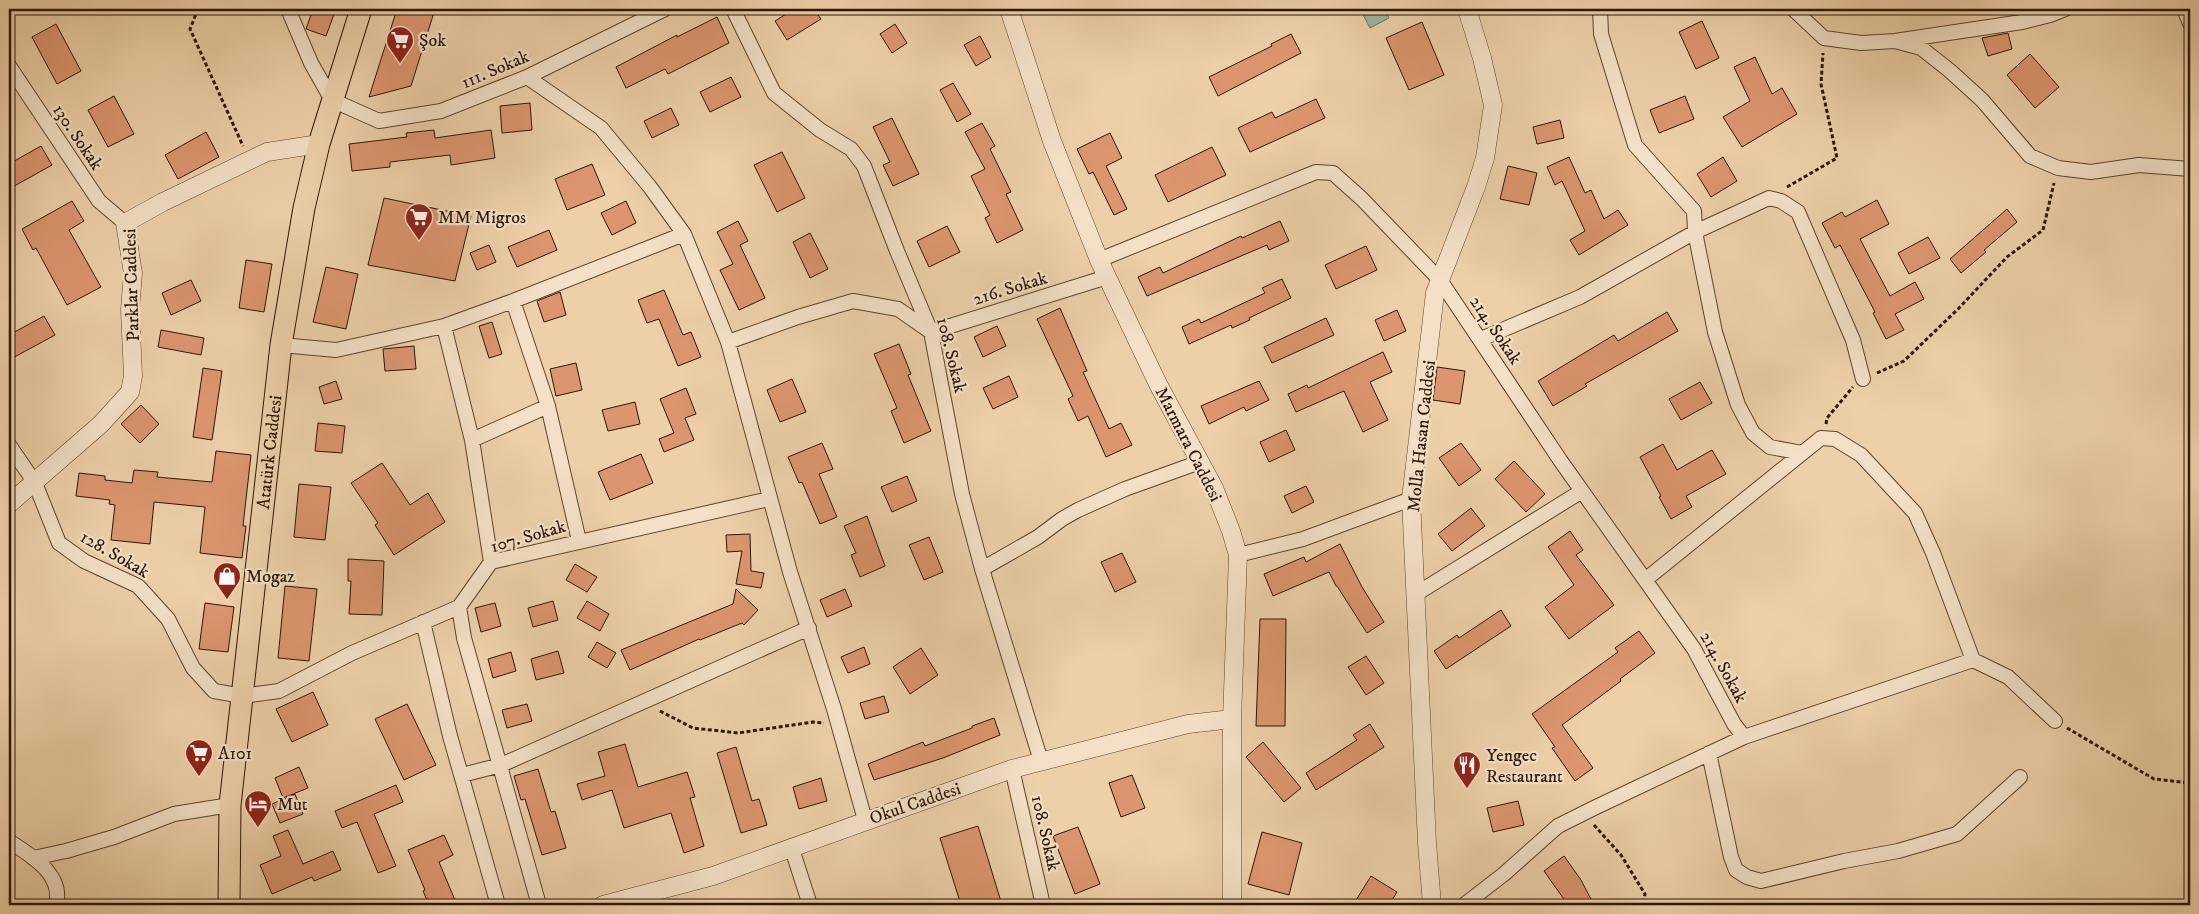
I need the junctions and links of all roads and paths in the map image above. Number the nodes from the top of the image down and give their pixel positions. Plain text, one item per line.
1 (198, 9) edge
2 (288, 9) edge
3 (361, 9) edge
4 (665, 9) edge
5 (733, 9) edge
6 (1009, 9) edge
7 (1467, 9) edge
8 (1600, 9) edge
9 (1793, 9) edge
10 (2064, 9) edge
11 (2184, 9) edge
12 (2190, 22) edge
13 (1824, 38) junction
14 (1895, 41) junction
15 (9, 66) edge
16 (527, 77) junction
17 (332, 100) junction
18 (319, 144) junction
19 (250, 160) junction
20 (2058, 168) junction
21 (2190, 169) edge
22 (1769, 198) junction
23 (125, 223) junction
24 (1695, 232) junction
25 (684, 234) junction
26 (1099, 260) junction
27 (1107, 277) junction
28 (1440, 280) junction
29 (513, 301) junction
30 (444, 326) junction
31 (931, 332) junction
32 (1481, 340) junction
33 (728, 342) junction
34 (281, 345) junction
35 (1863, 379) junction
36 (548, 406) junction
37 (1821, 438) junction
38 (472, 440) junction
39 (9, 445) edge
40 (1802, 453) junction
41 (1200, 462) junction
42 (35, 482) junction
43 (1582, 491) junction
44 (769, 499) junction
45 (1411, 499) junction
46 (9, 504) edge
47 (579, 541) junction
48 (1238, 555) junction
49 (491, 562) junction
50 (982, 569) junction
51 (1645, 580) junction
52 (1416, 594) junction
53 (459, 607) junction
54 (423, 622) junction
55 (809, 628) junction
56 (1974, 660) junction
57 (242, 696) junction
58 (643, 703) junction
59 (1232, 719) junction
60 (2055, 721) joint
61 (839, 726) junction
62 (1744, 737) junction
63 (1709, 753) junction
64 (1041, 762) junction
65 (501, 765) junction
66 (1012, 769) junction
67 (462, 776) junction
68 (2020, 777) dead end
69 (2190, 783) edge
70 (230, 805) junction
71 (1584, 813) junction
72 (865, 820) junction
73 (9, 841) edge
74 (792, 849) junction
75 (33, 858) junction
76 (614, 904) edge
77 (56, 905) edge
78 (229, 905) edge
79 (498, 905) edge
80 (539, 905) edge
81 (810, 905) edge
82 (1043, 905) edge
83 (1232, 905) edge
84 (1432, 905) edge
85 (1464, 905) edge
86 (1643, 905) edge

1 - 19 path
2 - 17 street
3 - 17 main road, Atatürk Caddesi
4 - 16 street, 111. Sokak
5 - 31 street, 108. Sokak
6 - 26 street, Marmara Caddesi
7 - 28 street, Molla Hasan Caddesi
8 - 24 street
9 - 13 street
10 - 14 street
11 - 12 street
13 - 14 street
13 - 22 path
14 - 20 street
15 - 23 street, 130. Sokak
16 - 17 street, 111. Sokak
16 - 25 street
17 - 18 main road, Atatürk Caddesi
18 - 19 street, Parklar Caddesi
18 - 34 main road, Atatürk Caddesi
19 - 23 street, Parklar Caddesi
20 - 21 street
20 - 35 path
22 - 24 street
22 - 35 street
23 - 42 street, Parklar Caddesi
24 - 32 street
24 - 40 street
25 - 29 street
25 - 33 street
26 - 27 street, Marmara Caddesi
26 - 28 street, 214. Sokak
27 - 31 street, 216. Sokak
27 - 41 street, Marmara Caddesi
28 - 32 street, 214. Sokak
28 - 45 street, Molla Hasan Caddesi
29 - 30 street
29 - 36 street
30 - 34 street
30 - 38 street
31 - 33 street
31 - 50 street, 108. Sokak
32 - 43 street, 214. Sokak
33 - 44 street
34 - 57 main road, Atatürk Caddesi
35 - 37 path
36 - 38 street
36 - 47 street
37 - 40 street
37 - 56 street
38 - 49 street
39 - 42 street, 128. Sokak
40 - 51 street
41 - 48 street, Marmara Caddesi
41 - 50 street
42 - 46 street, Parklar Caddesi
42 - 57 street, 128. Sokak
43 - 51 street, 214. Sokak
43 - 52 street
44 - 47 street, 107. Sokak
44 - 55 street
45 - 48 street
45 - 52 street, Molla Hasan Caddesi
47 - 49 street, 107. Sokak
48 - 59 street, Marmara Caddesi
49 - 53 street, 107. Sokak
50 - 64 street, 108. Sokak
51 - 62 street, 214. Sokak
52 - 84 street, Molla Hasan Caddesi
53 - 54 street
53 - 65 street
54 - 57 street
54 - 67 street
55 - 58 street
55 - 61 street
56 - 60 street
56 - 62 street
57 - 70 main road, Atatürk Caddesi
58 - 61 path
58 - 65 street
59 - 64 street, Okul Caddesi
59 - 83 street, Marmara Caddesi
60 - 69 path
61 - 72 street
62 - 63 street
63 - 68 street
63 - 71 street
64 - 66 street, Okul Caddesi
65 - 67 street
65 - 80 street
66 - 72 street, Okul Caddesi
66 - 82 street, 108. Sokak
67 - 79 street
70 - 75 street
70 - 78 main road, Atatürk Caddesi
71 - 85 street
71 - 86 path
72 - 74 street, Okul Caddesi
73 - 75 street
74 - 76 street, Okul Caddesi
74 - 81 street
75 - 77 street

